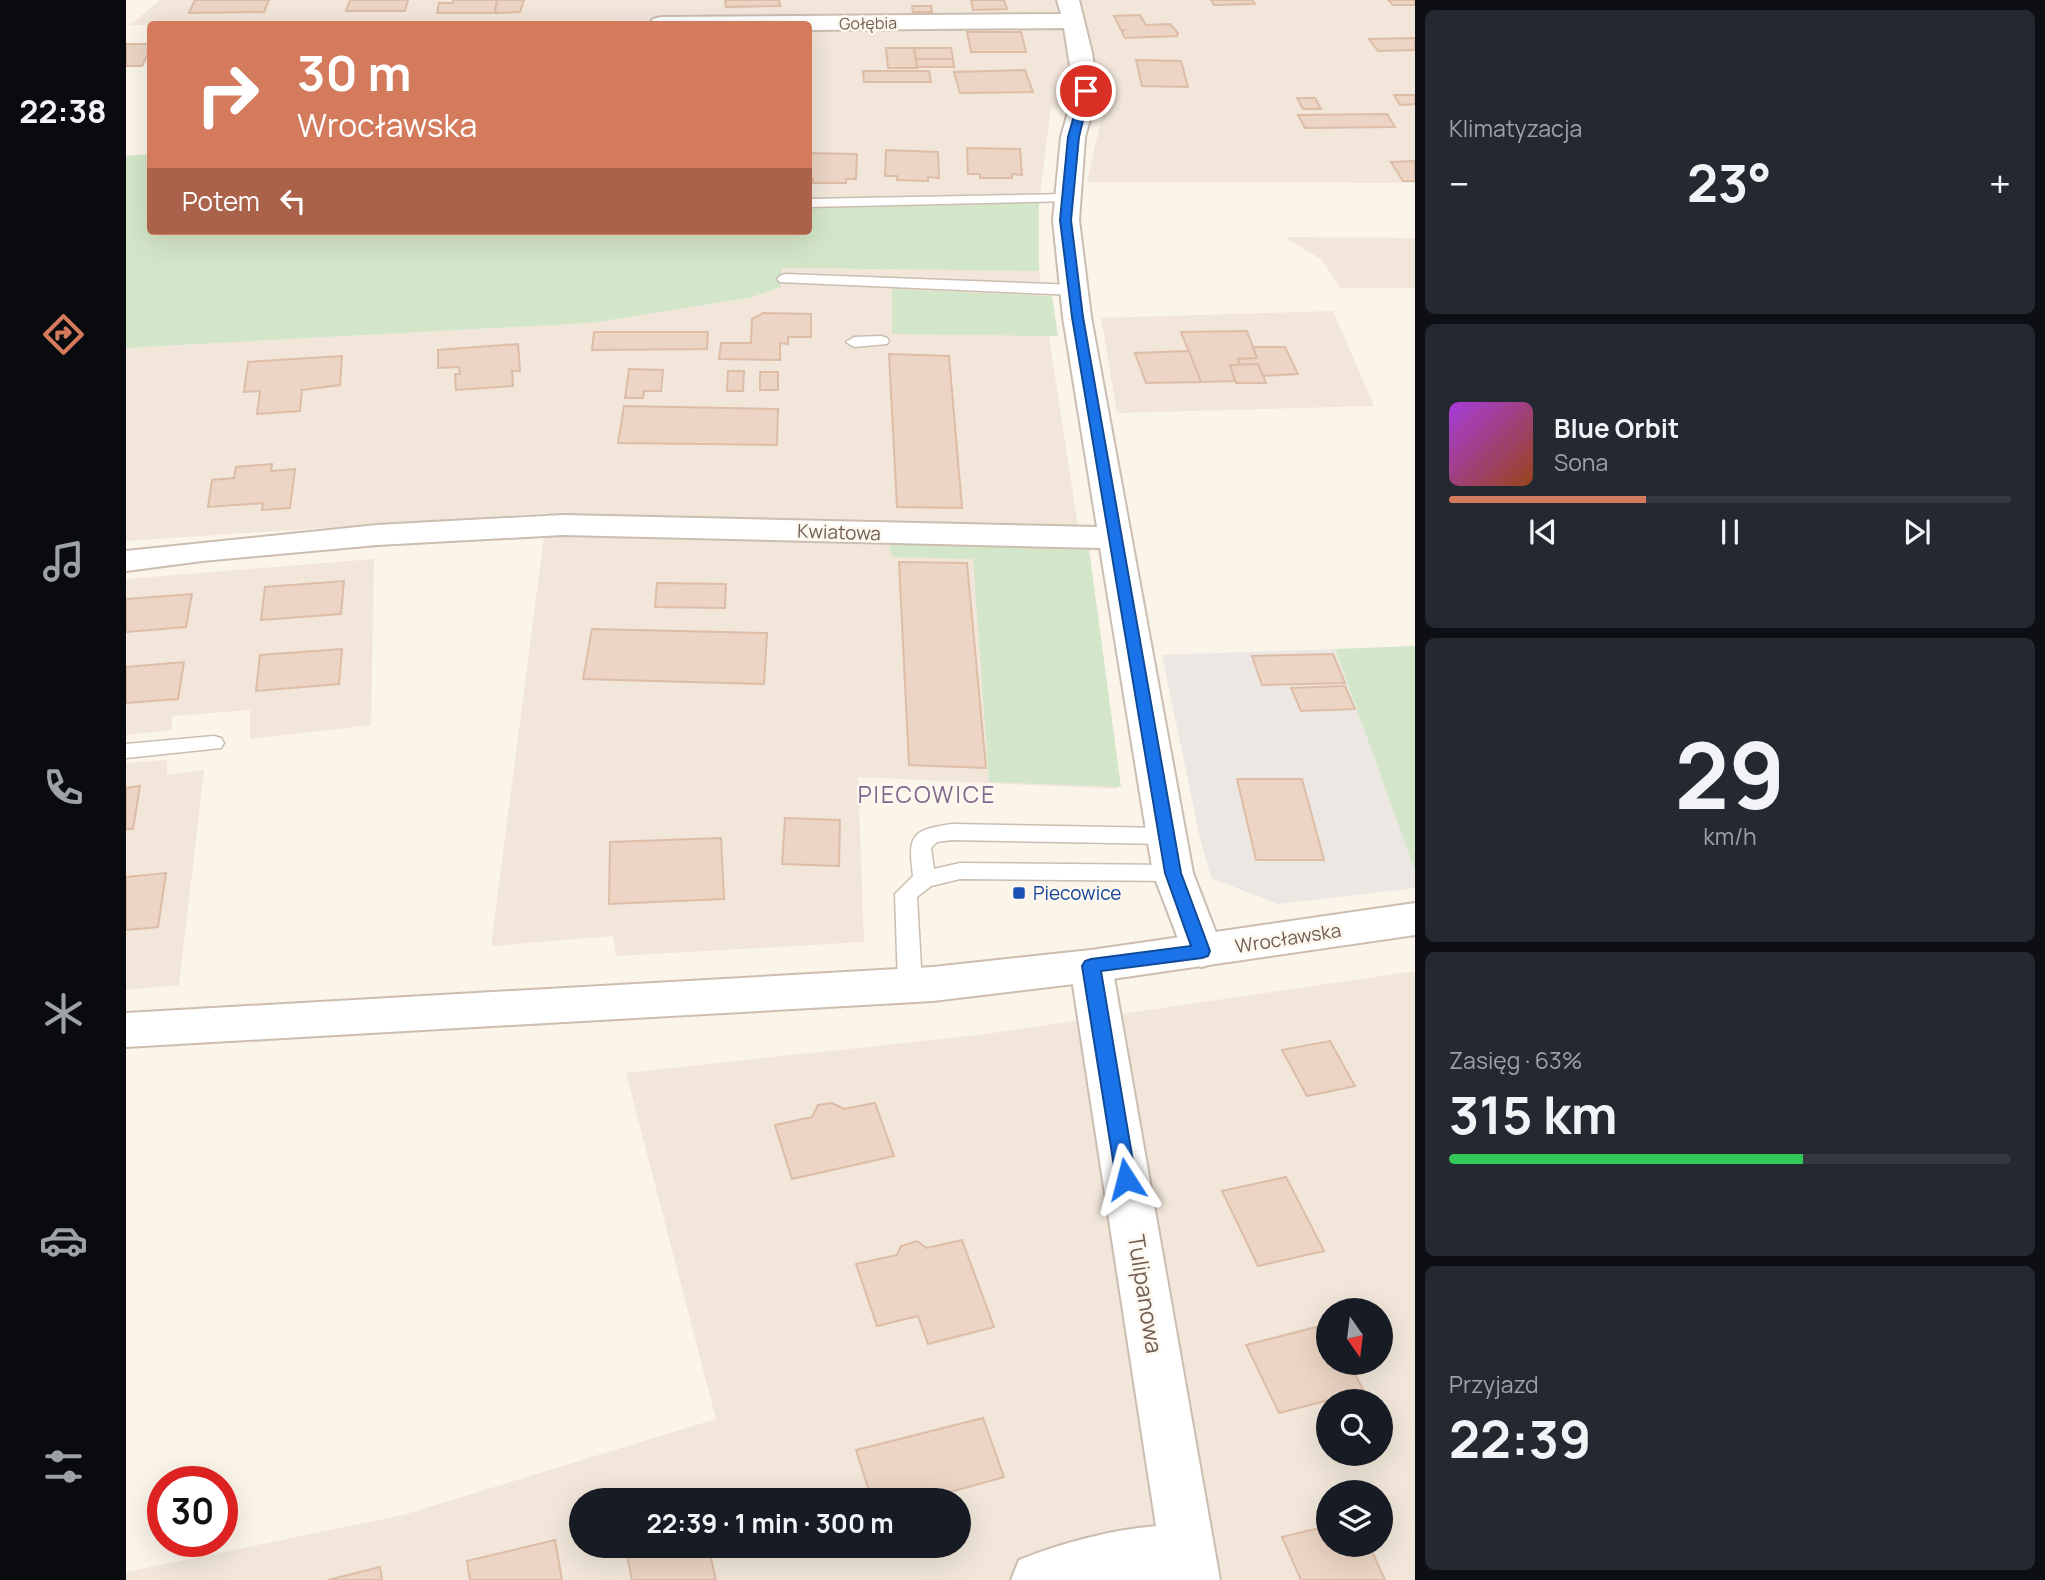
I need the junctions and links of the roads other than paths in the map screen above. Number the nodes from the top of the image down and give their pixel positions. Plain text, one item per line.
1 (1071, 10) edge
2 (749, 21) edge
3 (1068, 198) junction
4 (812, 203) edge
5 (785, 279) dead end
6 (1075, 289) junction
7 (881, 341) dead end
8 (854, 342) dead end
9 (1116, 538) junction
10 (126, 561) edge
11 (214, 743) dead end
12 (126, 751) edge
13 (1170, 855) junction
14 (924, 879) junction
15 (1415, 919) edge
16 (1202, 951) junction
17 (1091, 966) junction
18 (910, 985) junction
19 (126, 1030) edge
20 (1189, 1566) edge
21 (1040, 1580) edge

1 - 2 street, Gołębia
1 - 3 street
3 - 4 lane
3 - 6 street
5 - 6 lane
6 - 9 street
7 - 8 lane
9 - 10 street, Kwiatowa
9 - 13 street
11 - 12 lane
13 - 14 lane
13 - 14 lane
13 - 16 street
14 - 18 lane
15 - 16 street, Wrocławska
16 - 17 street, Wrocławska
17 - 18 street, Wrocławska
17 - 20 street, Tulipanowa
18 - 19 street, Wrocławska
20 - 21 street

